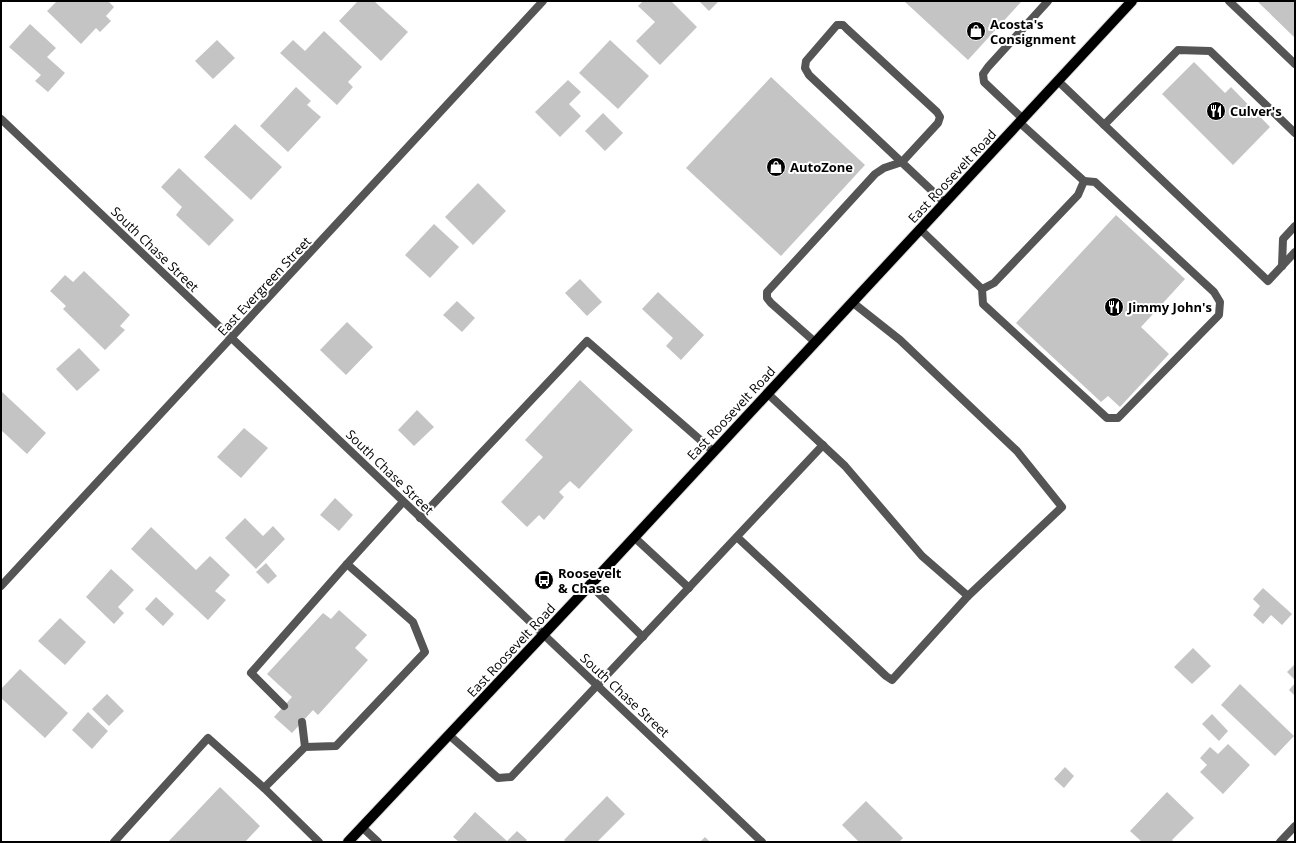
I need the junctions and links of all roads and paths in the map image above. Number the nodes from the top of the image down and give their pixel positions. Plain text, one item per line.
1 (543, 1) edge
2 (1048, 1) edge
3 (1132, 1) edge
4 (1229, 1) edge
5 (1295, 64) edge
6 (1058, 81) junction
7 (1, 119) edge
8 (1021, 121) junction
9 (1104, 125) junction
10 (1295, 133) edge
11 (902, 162) junction
12 (1084, 181) junction
13 (945, 202) junction
14 (1295, 226) edge
15 (920, 229) junction
16 (1295, 252) edge
17 (1282, 266) junction
18 (982, 289) junction
19 (852, 302) junction
20 (231, 338) junction
21 (816, 342) junction
22 (767, 394) junction
23 (823, 445) junction
24 (713, 451) junction
25 (403, 502) junction
26 (420, 518) junction
27 (634, 537) junction
28 (737, 537) junction
29 (347, 564) junction
30 (590, 585) junction
31 (1, 586) edge
32 (689, 588) junction
33 (968, 596) junction
34 (543, 635) junction
35 (643, 637) junction
36 (597, 686) junction
37 (284, 706) dead end
38 (302, 722) dead end
39 (449, 735) junction
40 (305, 747) junction
41 (264, 788) junction
42 (1295, 826) edge
43 (362, 827) junction
44 (114, 842) edge
45 (319, 842) edge
46 (348, 842) edge
47 (378, 842) edge
48 (762, 842) edge
49 (1280, 842) edge

1 - 20 street, East Evergreen Street
2 - 8 street
3 - 6 main road, East Roosevelt Road
4 - 5 street
6 - 8 main road, East Roosevelt Road
6 - 9 street
7 - 20 street, South Chase Street
8 - 12 street
8 - 13 main road, East Roosevelt Road
9 - 10 street
9 - 17 street
11 - 11 street
11 - 13 street
11 - 21 street
12 - 18 street
12 - 18 street
13 - 15 main road, East Roosevelt Road
14 - 17 street
15 - 18 street
15 - 19 main road, East Roosevelt Road
16 - 17 street
19 - 21 main road, East Roosevelt Road
19 - 33 street
20 - 25 street, South Chase Street
20 - 31 street, East Evergreen Street
21 - 22 main road, East Roosevelt Road
22 - 23 street
22 - 24 main road, East Roosevelt Road
23 - 28 street
23 - 33 street
24 - 26 street
24 - 27 main road, East Roosevelt Road
25 - 26 street, South Chase Street
25 - 29 street
26 - 34 street, South Chase Street
27 - 30 main road, East Roosevelt Road
27 - 32 street
28 - 32 street
28 - 33 street
29 - 37 street
29 - 40 street
30 - 34 main road, East Roosevelt Road
30 - 35 street
32 - 35 street
34 - 36 street, South Chase Street
34 - 39 main road, East Roosevelt Road
35 - 36 street
36 - 39 street
36 - 48 street, South Chase Street
38 - 40 street
39 - 43 main road, East Roosevelt Road
40 - 41 street
41 - 44 street
41 - 45 street
42 - 49 street
43 - 46 main road, East Roosevelt Road
43 - 47 street

